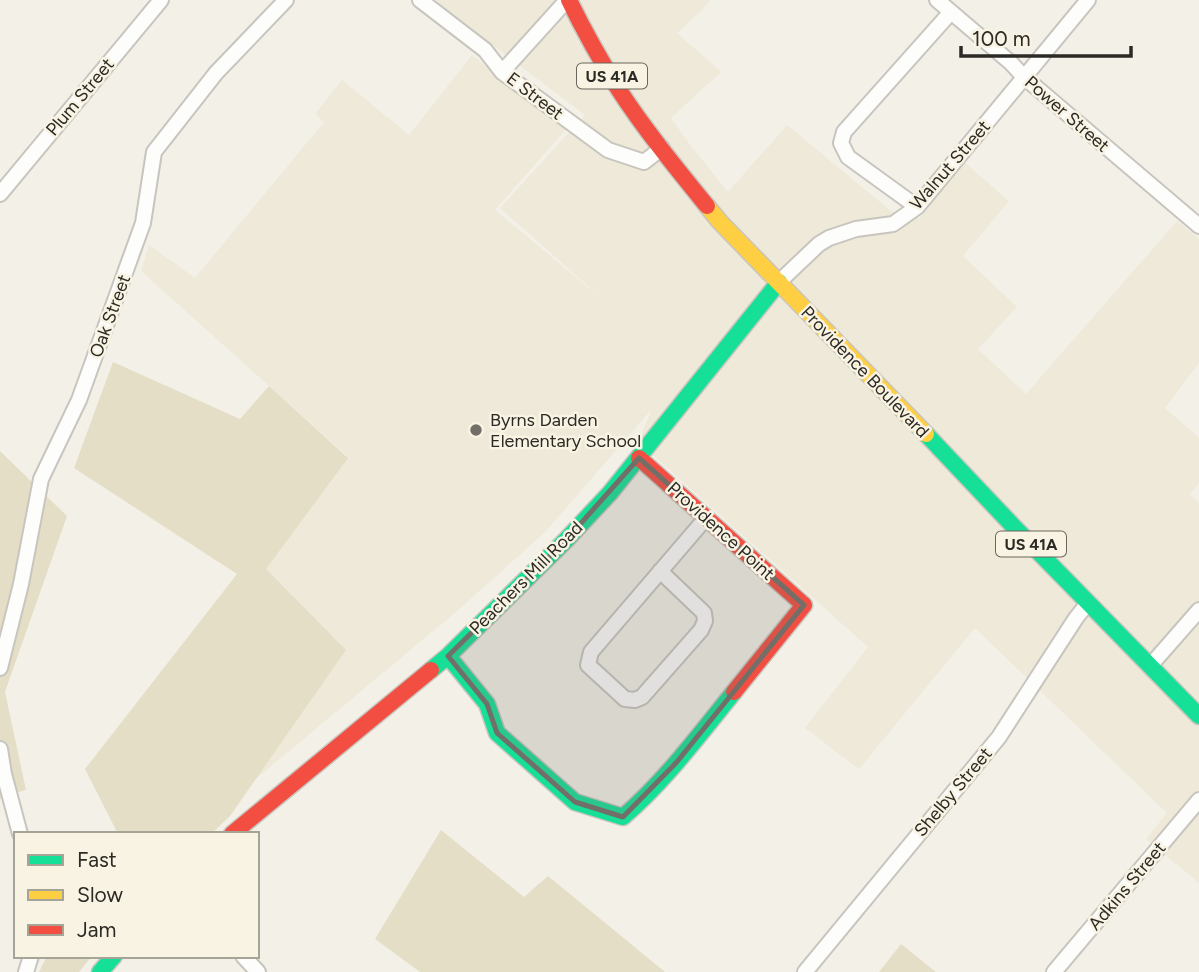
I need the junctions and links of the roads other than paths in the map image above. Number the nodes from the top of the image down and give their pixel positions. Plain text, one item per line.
1 (161, 0) edge
2 (286, 0) edge
3 (420, 0) edge
4 (568, 0) edge
5 (937, 0) edge
6 (1088, 0) edge
7 (951, 12) junction
8 (502, 72) junction
9 (1024, 78) junction
10 (662, 148) junction
11 (0, 194) edge
12 (916, 207) junction
13 (1199, 226) edge
14 (779, 282) junction
15 (639, 458) junction
16 (706, 518) junction
17 (660, 571) junction
18 (1088, 603) junction
19 (1199, 610) edge
20 (448, 656) junction
21 (1150, 666) junction
22 (0, 668) edge
23 (1199, 716) edge
24 (0, 748) edge
25 (1199, 800) edge
26 (19, 832) edge
27 (234, 832) edge
28 (112, 958) edge
29 (245, 958) edge
30 (100, 972) edge
31 (258, 972) edge
32 (804, 972) edge
33 (1054, 972) edge

1 - 11 street, Plum Street
2 - 22 street, Oak Street
3 - 8 street, E Street
4 - 8 street
4 - 10 main road, Providence Boulevard / US 41A
5 - 7 street, Power Street
6 - 9 street, Walnut Street
7 - 9 street, Power Street
7 - 12 street
8 - 10 street, E Street
9 - 12 street, Walnut Street
9 - 13 street, Power Street
10 - 14 main road, Providence Boulevard / US 41A
12 - 14 street, Walnut Street
14 - 15 main road, Peachers Mill Road
14 - 18 main road, Providence Boulevard / US 41A
15 - 16 main road, Providence Point
15 - 20 main road, Peachers Mill Road
16 - 17 street
16 - 20 main road, Providence Point
17 - 17 street
18 - 21 main road, Providence Boulevard / US 41A
18 - 32 street, Shelby Street
19 - 21 street
20 - 27 main road, Peachers Mill Road
21 - 23 main road, Providence Boulevard / US 41A
24 - 26 street
25 - 33 street, Adkins Street
28 - 30 main road
29 - 31 street

